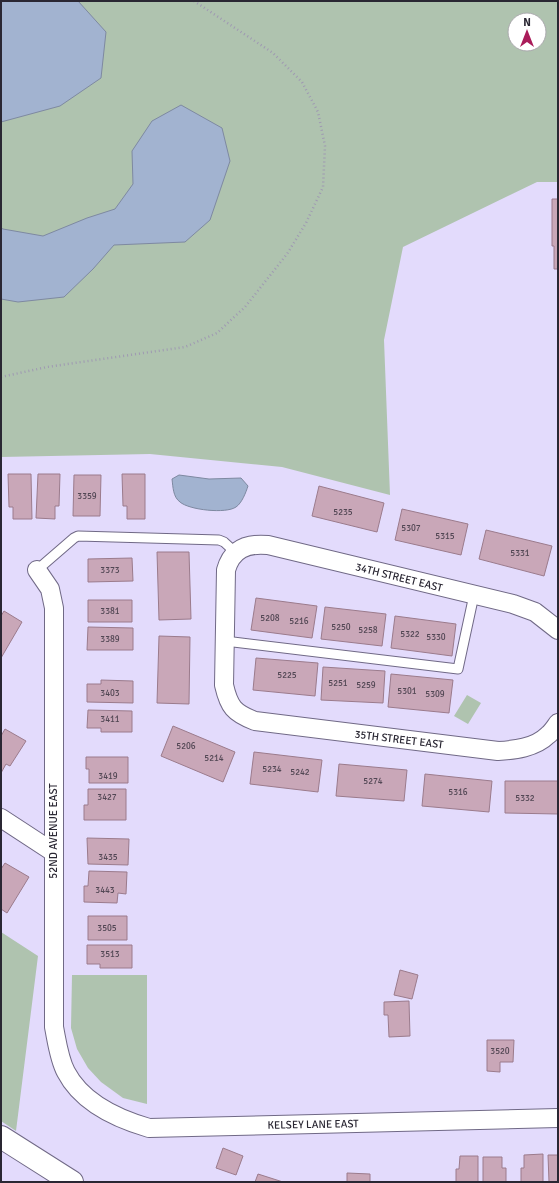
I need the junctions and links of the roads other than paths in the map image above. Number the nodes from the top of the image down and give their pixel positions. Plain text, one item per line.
1 (236, 553) junction
2 (37, 570) joint
3 (474, 595) junction
4 (558, 630) edge
5 (224, 641) junction
6 (558, 723) edge
7 (1, 818) edge
8 (53, 852) junction
9 (79, 1090) joint
10 (558, 1118) edge
11 (1, 1137) edge
12 (72, 1182) edge

1 - 2 lane
1 - 3 street, 34TH STREET EAST
1 - 5 street
2 - 8 street, 52ND AVENUE EAST
3 - 4 street, 34TH STREET EAST
3 - 5 lane
5 - 6 street, 35TH STREET EAST
7 - 8 street
8 - 9 street, 52ND AVENUE EAST
9 - 10 street, KELSEY LANE EAST
11 - 12 street

